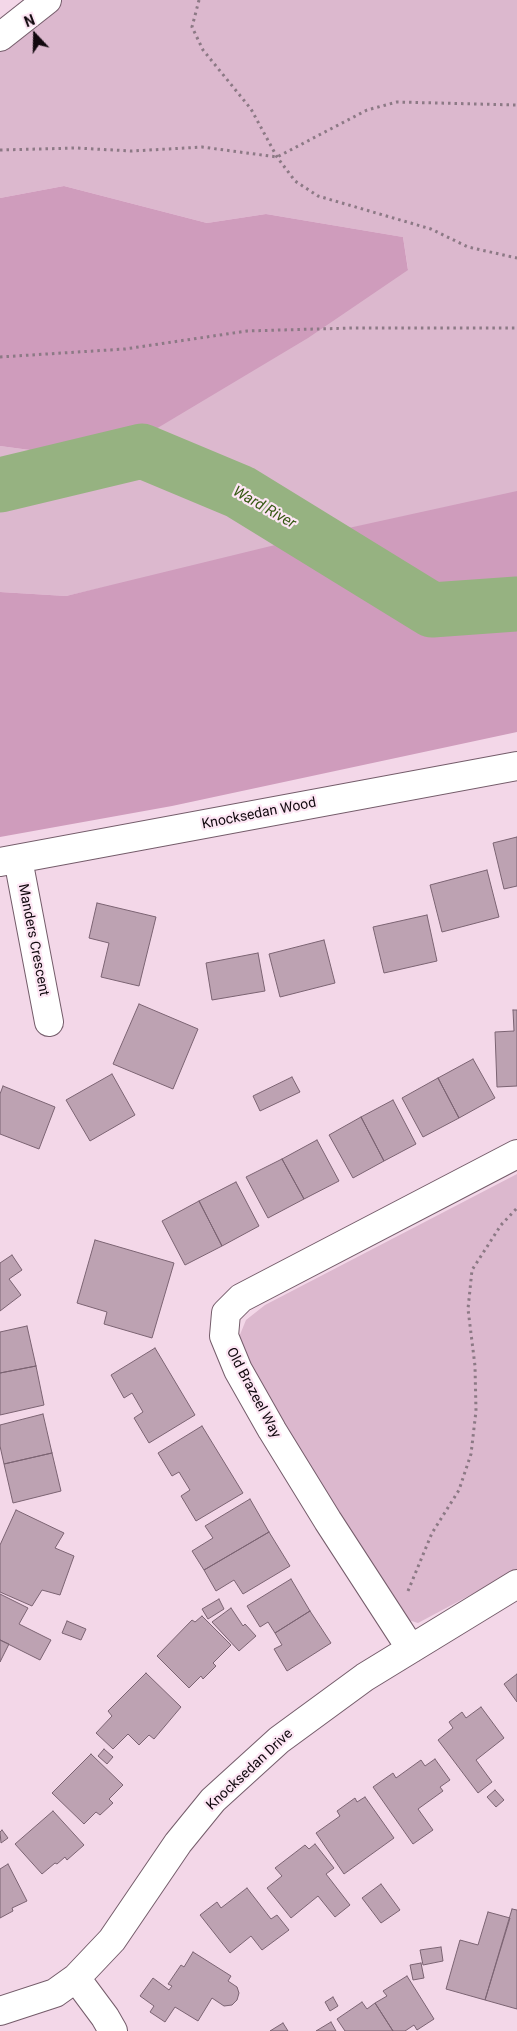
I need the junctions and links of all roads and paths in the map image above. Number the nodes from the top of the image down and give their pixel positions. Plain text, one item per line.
1 (47, 0) edge
2 (198, 0) edge
3 (0, 37) edge
4 (517, 105) edge
5 (0, 150) edge
6 (278, 157) junction
7 (517, 258) edge
8 (517, 328) edge
9 (0, 357) edge
10 (517, 766) edge
11 (9, 861) edge
12 (49, 1022) dead end
13 (517, 1154) edge
14 (517, 1208) edge
15 (517, 1584) edge
16 (394, 1624) junction
17 (411, 1649) junction
18 (76, 1978) junction
19 (0, 2011) edge
20 (112, 2031) edge

1 - 3 street
2 - 6 path
4 - 6 path
5 - 6 path
6 - 7 path
8 - 9 path
10 - 11 street, Knocksedan Wood
11 - 12 street, Manders Crescent
13 - 16 street, Old Brazeel Way
14 - 16 path
15 - 17 street, Knocksedan Drive
16 - 17 street, Old Brazeel Way
17 - 18 street, Knocksedan Drive
18 - 19 street, Knocksedan Drive
18 - 20 street

